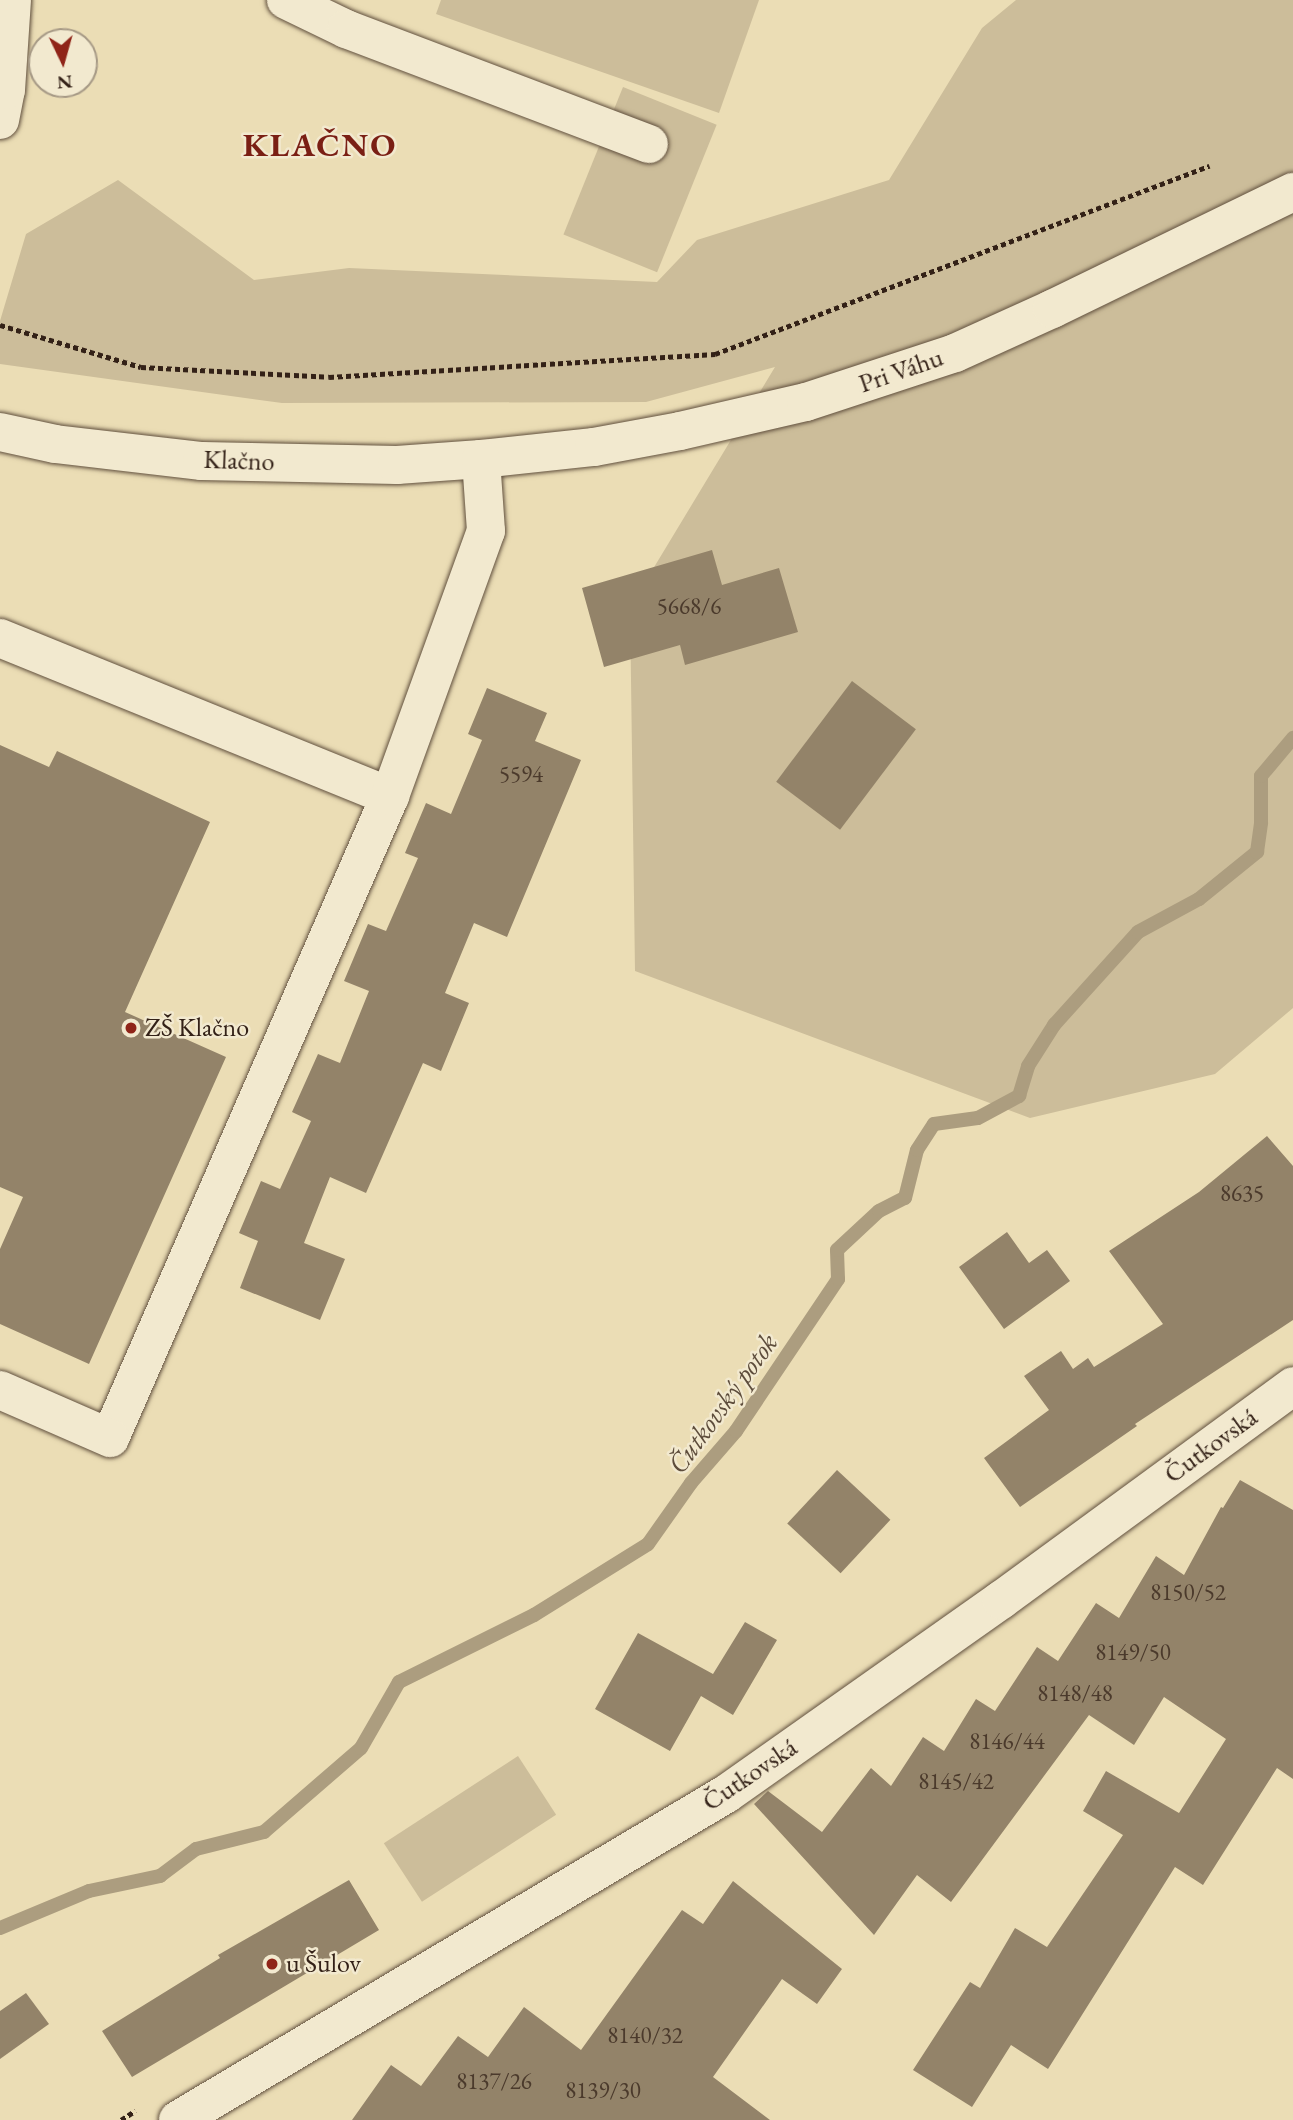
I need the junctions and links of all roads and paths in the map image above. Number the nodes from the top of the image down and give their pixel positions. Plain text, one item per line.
1 (12, 0) edge
2 (286, 0) edge
3 (0, 120) edge
4 (649, 144) dead end
5 (1209, 166) dead end
6 (1293, 192) edge
7 (0, 325) edge
8 (0, 432) edge
9 (481, 460) junction
10 (0, 638) edge
11 (390, 796) junction
12 (1293, 1386) edge
13 (0, 1390) edge
14 (178, 2120) edge

1 - 3 street
2 - 4 street
5 - 7 path
6 - 9 street, Pri Váhu
8 - 9 street, Klačno
9 - 11 street
10 - 11 street
11 - 13 street
12 - 14 street, Čutkovská

